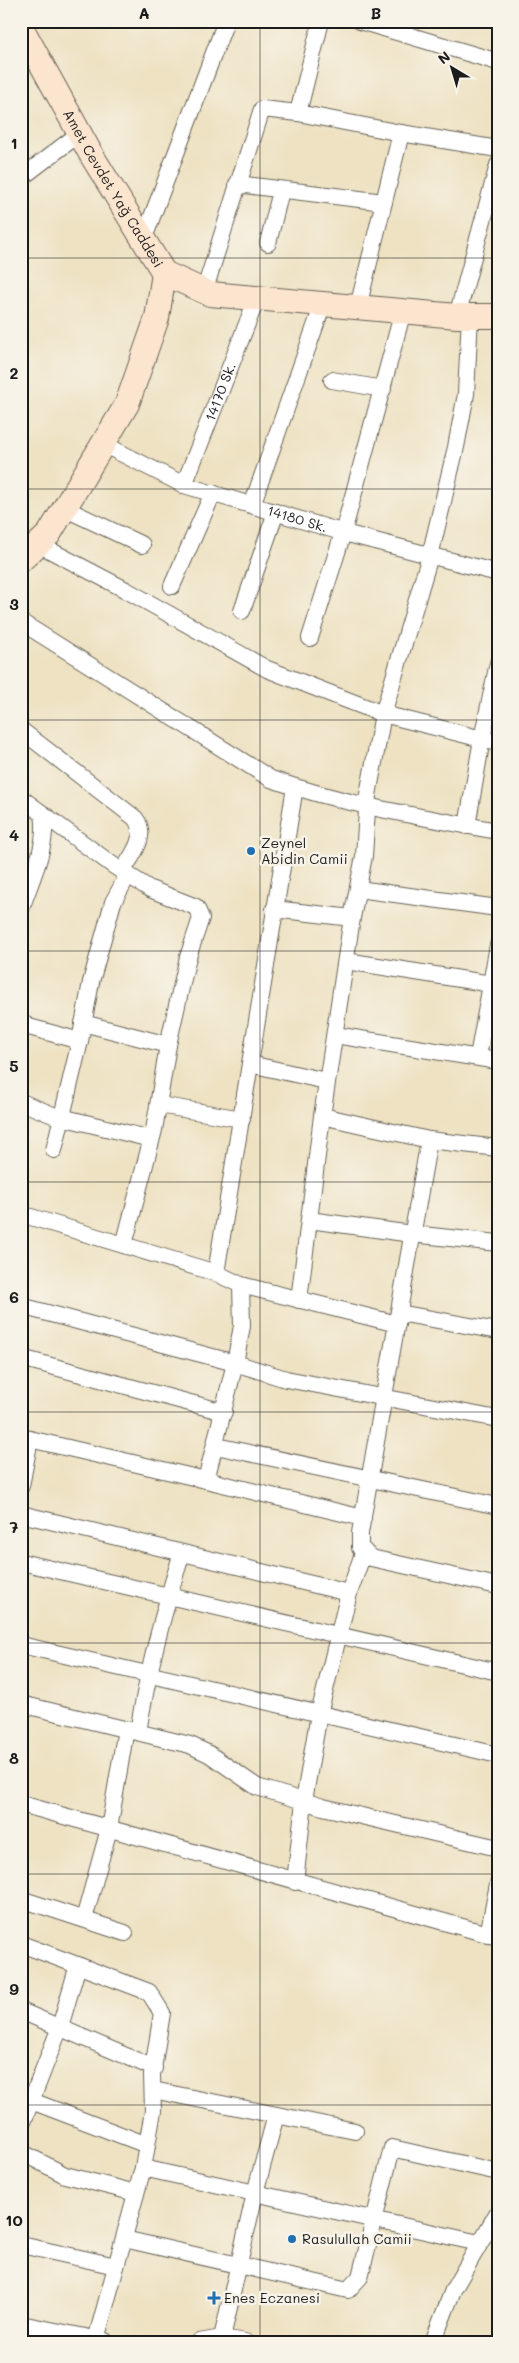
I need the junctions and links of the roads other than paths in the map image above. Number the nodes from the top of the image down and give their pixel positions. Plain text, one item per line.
1 (226, 21) edge
2 (321, 21) edge
3 (360, 21) edge
4 (21, 28) edge
5 (498, 62) edge
6 (298, 113) junction
7 (80, 133) junction
8 (401, 133) junction
9 (498, 149) edge
10 (498, 165) edge
11 (21, 178) edge
12 (237, 184) junction
13 (281, 191) junction
14 (384, 202) junction
15 (493, 203) edge
16 (144, 238) junction
17 (268, 243) dead end
18 (164, 273) junction
19 (204, 292) junction
20 (257, 298) junction
21 (323, 304) junction
22 (358, 307) junction
23 (403, 311) junction
24 (464, 316) junction
25 (498, 316) edge
26 (332, 380) dead end
27 (383, 389) junction
28 (103, 444) junction
29 (184, 485) junction
30 (213, 493) junction
31 (252, 505) junction
32 (64, 508) junction
33 (276, 512) junction
34 (343, 533) junction
35 (38, 544) junction
36 (142, 545) dead end
37 (430, 556) junction
38 (21, 560) edge
39 (498, 573) edge
40 (172, 586) dead end
41 (242, 611) dead end
42 (21, 622) edge
43 (310, 638) dead end
44 (498, 663) edge
45 (383, 714) junction
46 (21, 730) edge
47 (482, 739) junction
48 (498, 743) edge
49 (294, 787) junction
50 (21, 798) edge
51 (368, 808) junction
52 (43, 814) junction
53 (467, 826) junction
54 (498, 831) edge
55 (125, 873) junction
56 (358, 889) junction
57 (21, 908) edge
58 (498, 908) edge
59 (274, 909) junction
60 (352, 918) junction
61 (498, 945) edge
62 (346, 961) junction
63 (494, 984) edge
64 (21, 1022) edge
65 (83, 1023) junction
66 (335, 1035) junction
67 (80, 1041) junction
68 (168, 1046) junction
69 (478, 1058) junction
70 (498, 1061) edge
71 (250, 1064) junction
72 (326, 1080) junction
73 (21, 1102) edge
74 (158, 1105) junction
75 (322, 1116) junction
76 (62, 1118) junction
77 (242, 1119) junction
78 (151, 1139) junction
79 (429, 1140) junction
80 (498, 1148) edge
81 (54, 1150) dead end
82 (21, 1214) edge
83 (309, 1220) junction
84 (412, 1234) junction
85 (498, 1243) edge
86 (124, 1245) junction
87 (216, 1273) junction
88 (241, 1285) junction
89 (299, 1300) junction
90 (21, 1306) edge
91 (398, 1319) junction
92 (498, 1331) edge
93 (21, 1358) edge
94 (235, 1363) junction
95 (384, 1399) junction
96 (224, 1412) junction
97 (498, 1419) edge
98 (26, 1438) edge
99 (216, 1446) junction
100 (370, 1477) junction
101 (206, 1480) junction
102 (21, 1486) edge
103 (498, 1506) edge
104 (21, 1514) edge
105 (363, 1518) junction
106 (364, 1551) junction
107 (182, 1553) junction
108 (21, 1562) edge
109 (498, 1586) edge
110 (349, 1593) junction
111 (167, 1597) junction
112 (338, 1636) junction
113 (21, 1645) edge
114 (498, 1672) edge
115 (148, 1674) junction
116 (21, 1704) edge
117 (319, 1714) junction
118 (132, 1731) junction
119 (498, 1755) edge
120 (304, 1801) junction
121 (21, 1804) edge
122 (109, 1829) junction
123 (498, 1848) edge
124 (295, 1882) junction
125 (498, 1884) edge
126 (21, 1899) edge
127 (84, 1919) junction
128 (125, 1933) dead end
129 (493, 1936) edge
130 (21, 1944) edge
131 (78, 1965) junction
132 (21, 2011) edge
133 (60, 2027) junction
134 (154, 2068) junction
135 (153, 2090) junction
136 (26, 2099) edge
137 (276, 2115) junction
138 (21, 2127) edge
139 (355, 2131) dead end
140 (148, 2145) junction
141 (21, 2152) edge
142 (143, 2168) junction
143 (498, 2172) edge
144 (136, 2193) junction
145 (255, 2193) junction
146 (498, 2212) edge
147 (373, 2219) junction
148 (124, 2239) junction
149 (479, 2243) junction
150 (21, 2245) edge
151 (116, 2266) junction
152 (238, 2266) junction
153 (21, 2324) edge
154 (222, 2338) junction
155 (79, 2339) edge
156 (101, 2341) edge
157 (199, 2342) edge
158 (245, 2342) edge
159 (434, 2342) edge

1 - 16 street
2 - 6 street
3 - 5 street
4 - 7 main road, Amet Cevdet Yağ Caddesi
6 - 8 street
6 - 12 street
7 - 11 street
7 - 16 main road, Amet Cevdet Yağ Caddesi
8 - 9 street
8 - 14 street
10 - 15 street
12 - 13 street
12 - 19 street
13 - 14 street
13 - 17 street
14 - 22 street
15 - 24 street
16 - 18 main road, Amet Cevdet Yağ Caddesi
18 - 19 main road
18 - 28 main road, Amet Cevdet Yağ Caddesi
19 - 20 main road
20 - 21 main road
20 - 29 street, 14170 Sk.
21 - 22 main road
21 - 31 street
22 - 23 main road
23 - 24 main road
23 - 27 street
24 - 25 main road
24 - 37 street
26 - 27 street
27 - 34 street
28 - 29 street, 14180 Sk.
28 - 32 main road, Amet Cevdet Yağ Caddesi
29 - 30 street, 14180 Sk.
30 - 31 street, 14180 Sk.
30 - 40 street
31 - 33 street, 14180 Sk.
32 - 35 main road, Amet Cevdet Yağ Caddesi
32 - 36 street
33 - 34 street, 14180 Sk.
33 - 41 street
34 - 37 street, 14180 Sk.
34 - 43 street
35 - 38 main road, Amet Cevdet Yağ Caddesi
35 - 45 street
37 - 39 street, 14180 Sk.
37 - 45 street
42 - 49 street
44 - 47 street
45 - 47 street
45 - 51 street
46 - 55 street
47 - 48 street
47 - 53 street
49 - 51 street
49 - 59 street
50 - 52 street
51 - 53 street
51 - 56 street
52 - 55 street
52 - 57 street
53 - 54 street
55 - 65 street
55 - 68 street
56 - 58 street
56 - 60 street
59 - 60 street
59 - 71 street
60 - 62 street
61 - 63 street
62 - 63 street
62 - 66 street
63 - 69 street
64 - 67 street
65 - 67 street
65 - 68 street
66 - 69 street
66 - 72 street
67 - 76 street
68 - 74 street
69 - 70 street
71 - 72 street
71 - 77 street
72 - 75 street
73 - 76 street
74 - 77 street
74 - 78 street
75 - 79 street
75 - 83 street
76 - 78 street
76 - 81 street
77 - 87 street
78 - 86 street
79 - 80 street
79 - 84 street
82 - 86 street
83 - 84 street
83 - 89 street
84 - 85 street
84 - 91 street
86 - 87 street
87 - 88 street
88 - 89 street
88 - 94 street
89 - 91 street
90 - 94 street
91 - 92 street
91 - 95 street
93 - 96 street
94 - 95 street
94 - 96 street
95 - 97 street
95 - 100 street
96 - 99 street
98 - 101 street
98 - 102 street
99 - 100 street
99 - 101 street
100 - 103 street
100 - 105 street
101 - 105 street
104 - 107 street
105 - 106 street
106 - 109 street
106 - 110 street
107 - 110 street
107 - 111 street
108 - 111 street
110 - 112 street
111 - 112 street
111 - 115 street
112 - 114 street
112 - 117 street
113 - 115 street
115 - 117 street
115 - 118 street
116 - 118 street
117 - 119 street
117 - 120 street
118 - 120 street
118 - 122 street
120 - 123 street
120 - 124 street
121 - 122 street
122 - 124 street
122 - 127 street
124 - 129 street
125 - 129 street
126 - 127 street
127 - 128 street
130 - 131 street
131 - 133 street
131 - 134 street
132 - 133 street
133 - 134 street
133 - 136 street
134 - 135 street
135 - 137 street
135 - 140 street
136 - 138 street
136 - 140 street
137 - 139 street
137 - 145 street
140 - 142 street
141 - 144 street
142 - 144 street
142 - 145 street
143 - 147 street
144 - 148 street
145 - 147 street
145 - 152 street
146 - 149 street
147 - 149 street
147 - 152 street
148 - 151 street
148 - 152 street
149 - 159 street
150 - 151 street
151 - 156 street
152 - 154 street
153 - 155 street
154 - 157 street
154 - 158 street
155 - 156 street

